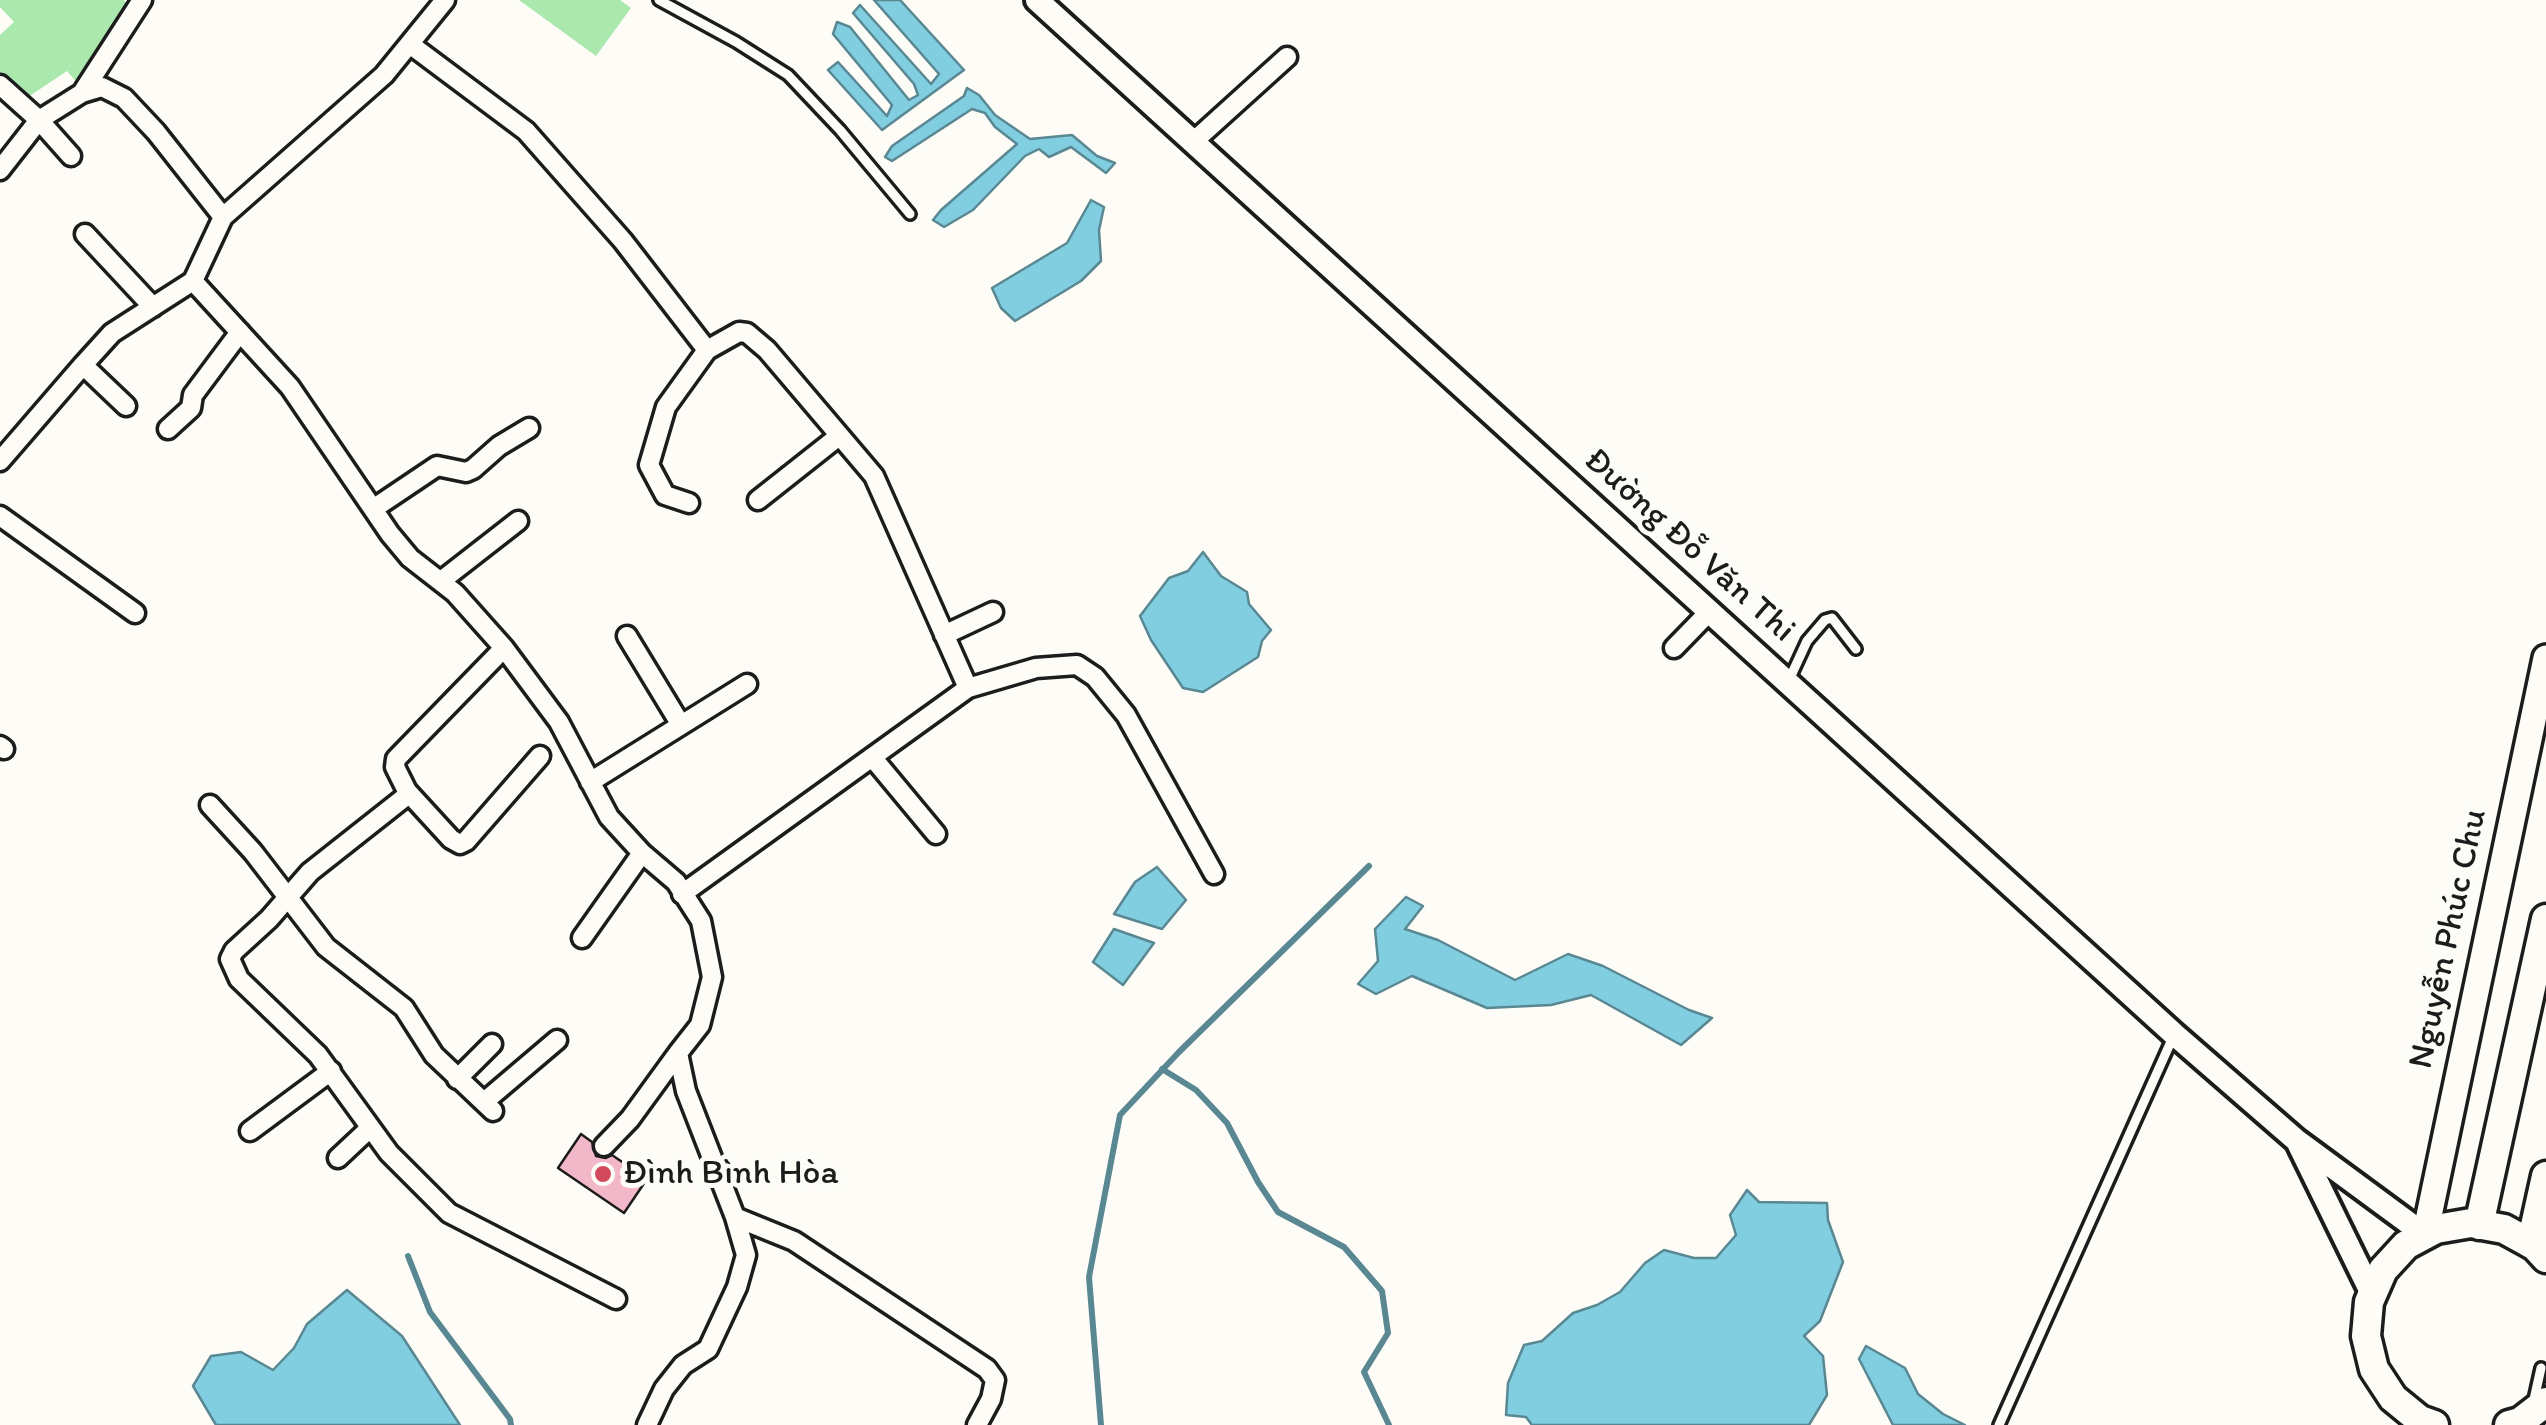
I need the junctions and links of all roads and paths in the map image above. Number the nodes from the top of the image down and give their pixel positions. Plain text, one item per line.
1 (142, 0) edge
2 (445, 0) edge
3 (659, 0) edge
4 (1037, 0) edge
5 (411, 44) junction
6 (1287, 57) dead end
7 (0, 85) edge
8 (82, 93) junction
9 (39, 120) junction
10 (1194, 142) junction
11 (71, 156) dead end
12 (0, 170) edge
13 (910, 214) dead end
14 (222, 217) junction
15 (85, 234) dead end
16 (193, 280) junction
17 (154, 307) junction
18 (240, 332) junction
19 (706, 350) junction
20 (83, 365) junction
21 (126, 406) dead end
22 (529, 428) dead end
23 (168, 429) dead end
24 (839, 436) junction
25 (0, 461) edge
26 (758, 500) dead end
27 (689, 503) dead end
28 (373, 508) junction
29 (0, 516) edge
30 (518, 521) dead end
31 (441, 581) junction
32 (993, 612) dead end
33 (1710, 612) junction
34 (135, 613) dead end
35 (944, 635) junction
36 (627, 636) dead end
37 (504, 648) junction
38 (1674, 648) dead end
39 (1856, 650) dead end
40 (2546, 658) edge
41 (1788, 682) junction
42 (747, 684) dead end
43 (968, 688) junction
44 (681, 725) junction
45 (540, 756) dead end
46 (872, 758) junction
47 (590, 782) junction
48 (406, 791) junction
49 (210, 805) dead end
50 (936, 834) dead end
51 (642, 854) junction
52 (1214, 874) dead end
53 (682, 894) junction
54 (288, 896) junction
55 (2546, 919) edge
56 (582, 938) dead end
57 (2174, 1034) junction
58 (557, 1040) dead end
59 (492, 1044) dead end
60 (678, 1053) junction
61 (331, 1071) junction
62 (456, 1079) junction
63 (370, 1128) junction
64 (250, 1131) dead end
65 (2296, 1140) junction
66 (604, 1146) dead end
67 (338, 1158) dead end
68 (2546, 1176) edge
69 (736, 1217) junction
70 (2480, 1225) junction
71 (2424, 1236) junction
72 (2539, 1251) edge
73 (2372, 1294) junction
74 (616, 1299) dead end
75 (2541, 1368) dead end
76 (2529, 1416) edge
77 (647, 1425) edge
78 (977, 1425) edge
79 (1998, 1425) edge
80 (2434, 1425) edge

1 - 8 street
2 - 5 street
3 - 13 lane
4 - 10 street, Đường Đỗ Văn Thi
5 - 14 street
5 - 19 street
6 - 10 street
7 - 9 street
8 - 9 street
8 - 14 street
9 - 11 street
9 - 12 street
10 - 33 street, Đường Đỗ Văn Thi
14 - 16 street
15 - 17 street
16 - 17 street
16 - 18 street
17 - 20 street
18 - 23 street
18 - 28 street
19 - 24 street
19 - 27 street
20 - 21 street
20 - 25 street
22 - 28 street
24 - 26 street
24 - 35 street
28 - 31 street
29 - 34 street
30 - 31 street
31 - 37 street
32 - 35 street
33 - 38 street
33 - 41 street, Đường Đỗ Văn Thi
35 - 43 street
36 - 44 street
37 - 47 street
37 - 48 street
39 - 41 lane
40 - 71 main road, Nguyễn Phúc Chu
41 - 57 street, Đường Đỗ Văn Thi
42 - 44 street
43 - 46 street
43 - 52 street
44 - 47 street
45 - 48 street
46 - 50 street
46 - 53 street
47 - 51 street
48 - 54 street
49 - 54 street
51 - 53 street
51 - 56 street
53 - 60 street
54 - 61 street
54 - 62 street
55 - 70 main road
57 - 65 street, Đường Đỗ Văn Thi
57 - 79 lane
58 - 62 street
59 - 62 street
60 - 66 street
60 - 69 street
61 - 63 street
61 - 64 street
63 - 67 street
63 - 74 street
65 - 71 street, Đường Đỗ Văn Thi
65 - 73 street, Đường Đỗ Văn Thi
68 - 72 main road
69 - 77 street
69 - 78 street
70 - 71 main road
70 - 72 main road
71 - 73 main road
73 - 80 main road
75 - 76 lane

